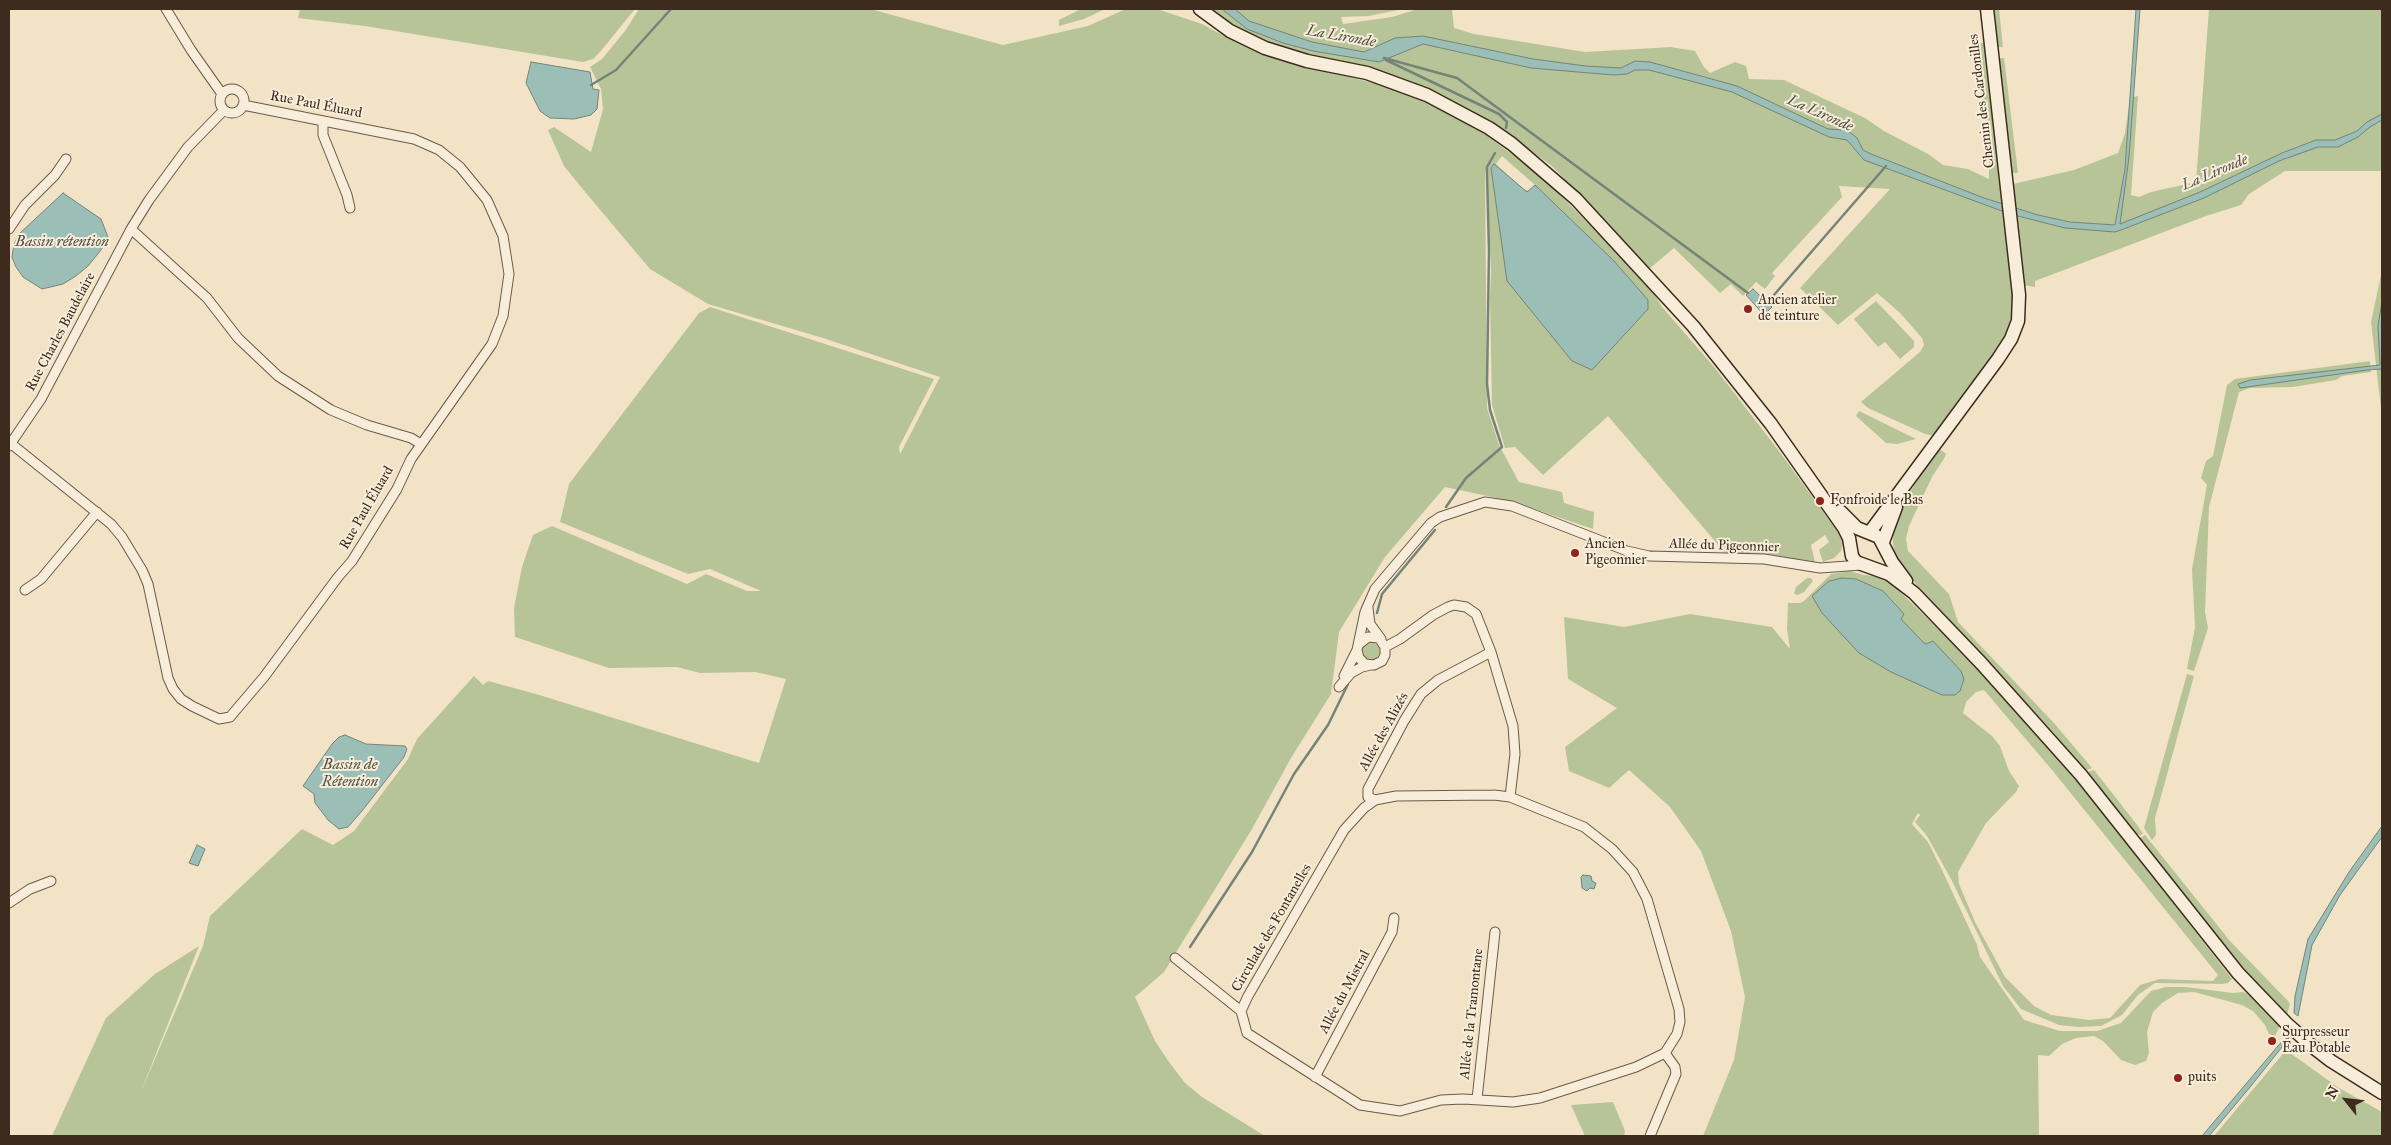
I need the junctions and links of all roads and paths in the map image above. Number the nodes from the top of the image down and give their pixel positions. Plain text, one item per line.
1 (166, 9) edge
2 (1200, 9) edge
3 (1987, 9) edge
4 (222, 94) junction
5 (243, 105) junction
6 (224, 110) junction
7 (323, 121) junction
8 (66, 159) dead end
9 (350, 208) dead end
10 (9, 229) edge
11 (131, 229) junction
12 (9, 444) edge
13 (421, 444) junction
14 (1916, 472) junction
15 (1812, 480) junction
16 (97, 512) junction
17 (1868, 532) junction
18 (1884, 545) junction
19 (1851, 548) junction
20 (1863, 566) junction
21 (1833, 567) junction
22 (25, 590) dead end
23 (1914, 594) junction
24 (1368, 604) junction
25 (1383, 643) junction
26 (1357, 647) junction
27 (1492, 652) junction
28 (1374, 665) junction
29 (1510, 797) junction
30 (1375, 800) junction
31 (51, 881) dead end
32 (9, 903) edge
33 (1394, 918) dead end
34 (1495, 932) dead end
35 (1176, 958) dead end
36 (1241, 1011) junction
37 (1665, 1053) junction
38 (1315, 1077) junction
39 (2382, 1094) edge
40 (1477, 1100) junction
41 (1650, 1136) edge

1 - 4 street
2 - 15 street
3 - 14 street, Chemin des Cardonilles
4 - 5 street
4 - 6 street
5 - 6 street
5 - 7 street, Rue Paul Éluard
6 - 11 street, Rue Charles Baudelaire
7 - 9 street
7 - 13 street, Rue Paul Éluard
8 - 10 street
11 - 12 street, Rue Charles Baudelaire
11 - 13 street
12 - 16 street, Rue Paul Éluard
13 - 16 street, Rue Paul Éluard
14 - 17 street
14 - 18 street
15 - 17 street
15 - 19 street
16 - 22 street
17 - 18 street
17 - 19 street
18 - 20 street
18 - 23 street
19 - 20 street
19 - 21 street
20 - 21 street, Allée du Pigeonnier
20 - 23 street
21 - 24 street, Allée du Pigeonnier
23 - 39 street
24 - 25 street
24 - 26 street, Allée du Pigeonnier
25 - 26 street
25 - 27 street
25 - 28 street
26 - 28 street
26 - 28 street, Allée du Pigeonnier
27 - 29 street
27 - 30 street, Allée des Alizés
29 - 30 street
29 - 37 street
30 - 36 street, Circulade des Fontanelles
31 - 32 street
33 - 38 street, Allée du Mistral
34 - 40 street, Allée de la Tramontane
35 - 36 street
36 - 38 street, Circulade des Fontanelles
37 - 40 street, Circulade des Fontanelles
37 - 41 street
38 - 40 street, Circulade des Fontanelles

